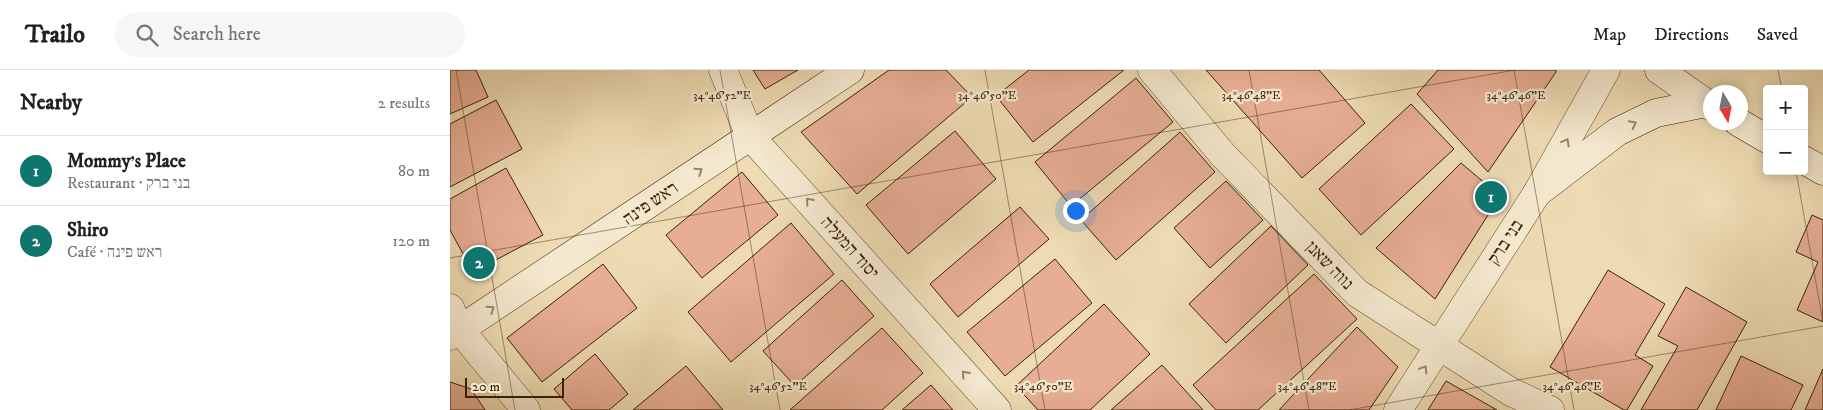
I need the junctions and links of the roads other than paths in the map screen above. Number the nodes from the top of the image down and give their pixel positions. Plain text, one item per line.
1 (723, 70) edge
2 (850, 70) edge
3 (1152, 70) edge
4 (1606, 70) edge
5 (1659, 70) edge
6 (1703, 101) edge
7 (1703, 105) edge
8 (1748, 128) edge
9 (750, 136) junction
10 (1763, 137) edge
11 (1808, 162) edge
12 (1823, 171) edge
13 (1537, 193) junction
14 (453, 325) edge
15 (1438, 346) junction
16 (526, 410) edge
17 (998, 410) edge
18 (1398, 410) edge
19 (1550, 410) edge

1 - 9 street, יסוד המעלה
2 - 9 street, ראש פינה
3 - 15 street, נווה שאנן
13 -> 4 street, בני ברק
5 - 6 street
13 -> 7 street
8 - 10 street
14 -> 9 street, ראש פינה
17 -> 9 street, יסוד המעלה
11 - 12 street
13 - 15 street, בני ברק
14 - 16 street
18 -> 15 street, בני ברק
15 - 19 street, נווה שאנן

